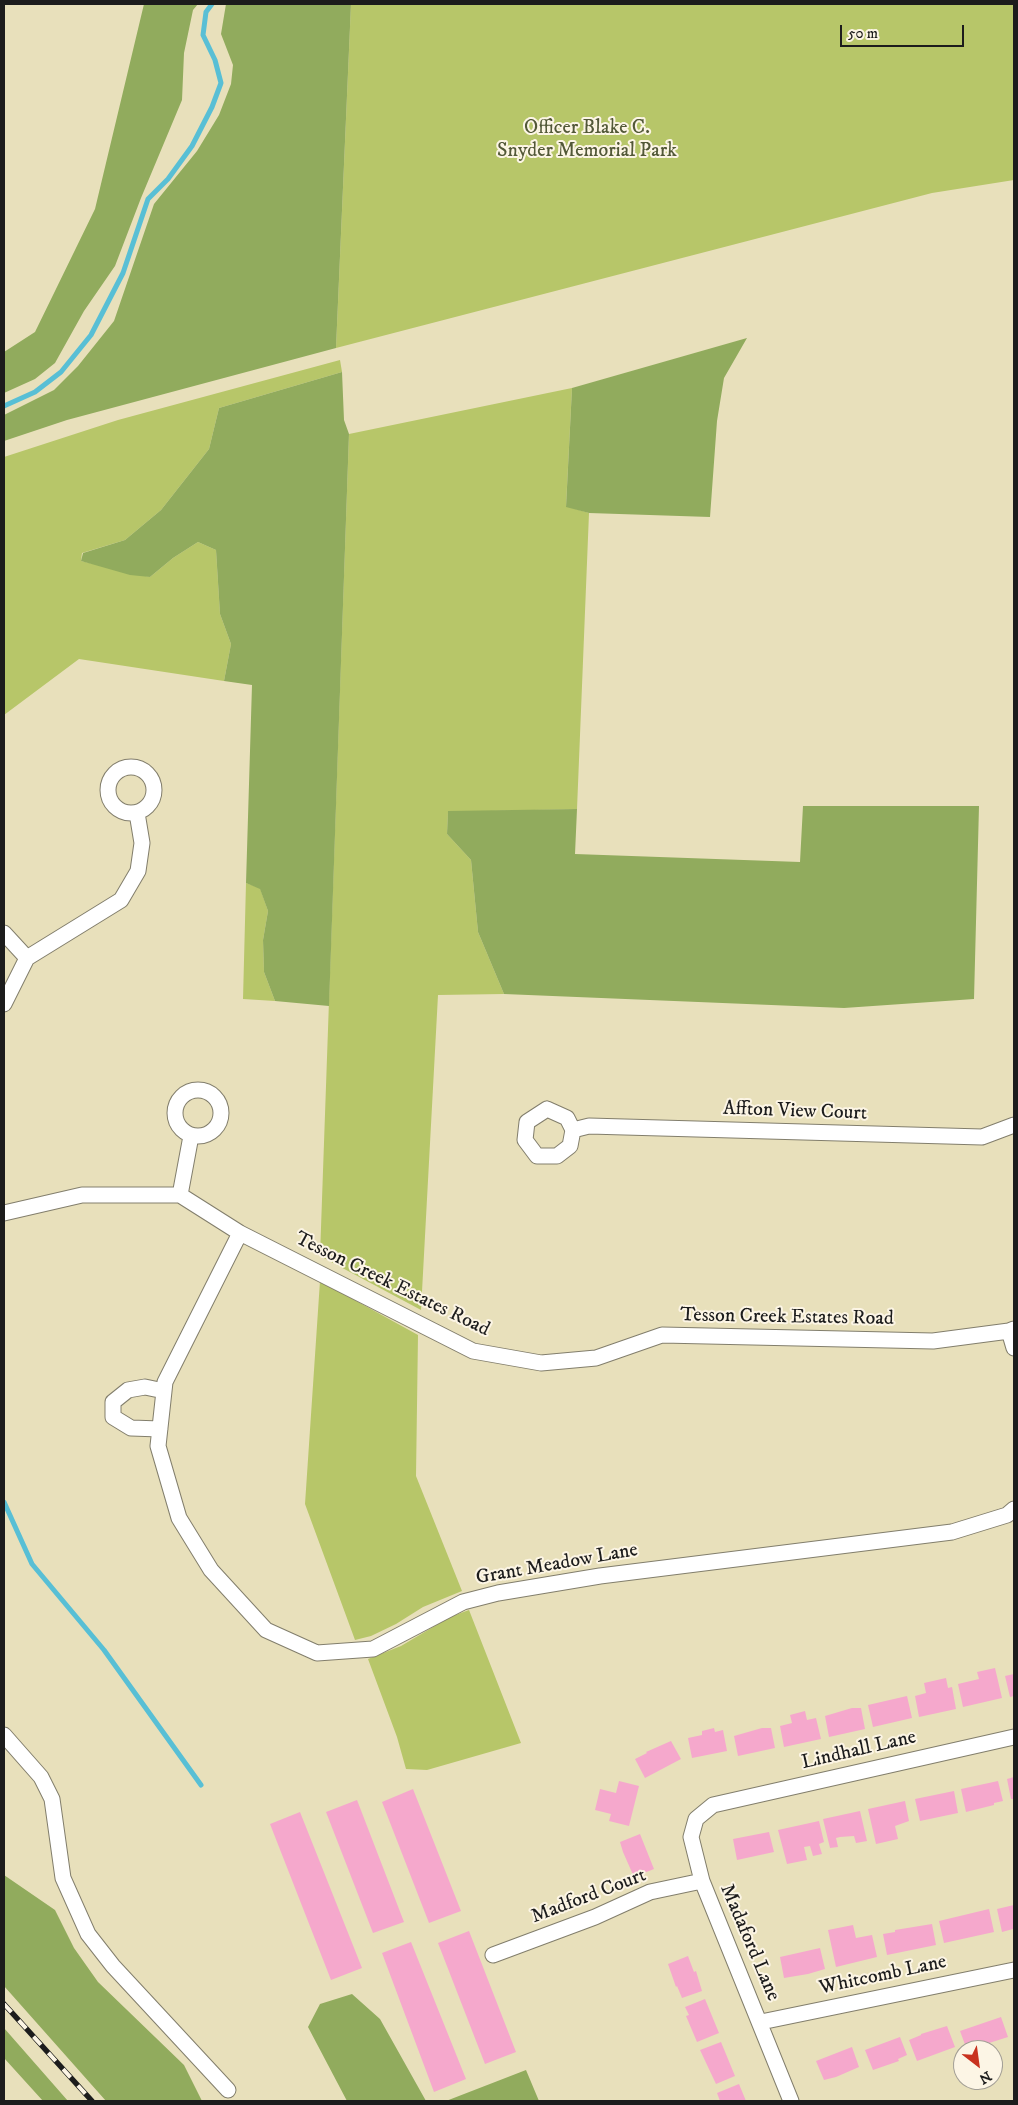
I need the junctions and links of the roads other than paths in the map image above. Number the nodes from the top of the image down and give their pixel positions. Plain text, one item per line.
1 (137, 813) dead end
2 (4, 933) edge
3 (27, 958) junction
4 (4, 1004) edge
5 (1014, 1125) edge
6 (572, 1130) dead end
7 (191, 1136) dead end
8 (180, 1195) junction
9 (4, 1213) edge
10 (240, 1233) junction
11 (1012, 1330) edge
12 (1014, 1348) edge
13 (164, 1392) junction
14 (160, 1429) junction
15 (1014, 1509) edge
16 (4, 1735) edge
17 (1014, 1737) edge
18 (713, 1805) joint
19 (702, 1881) junction
20 (493, 1955) dead end
21 (1014, 1970) edge
22 (761, 2022) junction
23 (228, 2090) dead end
24 (792, 2101) edge

1 - 3 street
2 - 3 street
3 - 4 street
5 - 6 street, Affton View Court
7 - 8 street
8 - 9 street
8 - 10 street, Tesson Creek Estates Road
10 - 11 street, Tesson Creek Estates Road
10 - 13 street, Grant Meadow Lane
11 - 12 street
13 - 14 street, Grant Meadow Lane
13 - 14 street
14 - 15 street, Grant Meadow Lane
16 - 23 street
17 - 18 street, Lindhall Lane
18 - 19 street, Madaford Lane
19 - 20 street, Madford Court
19 - 22 street, Madaford Lane
21 - 22 street, Whitcomb Lane
22 - 24 street, Madaford Lane

